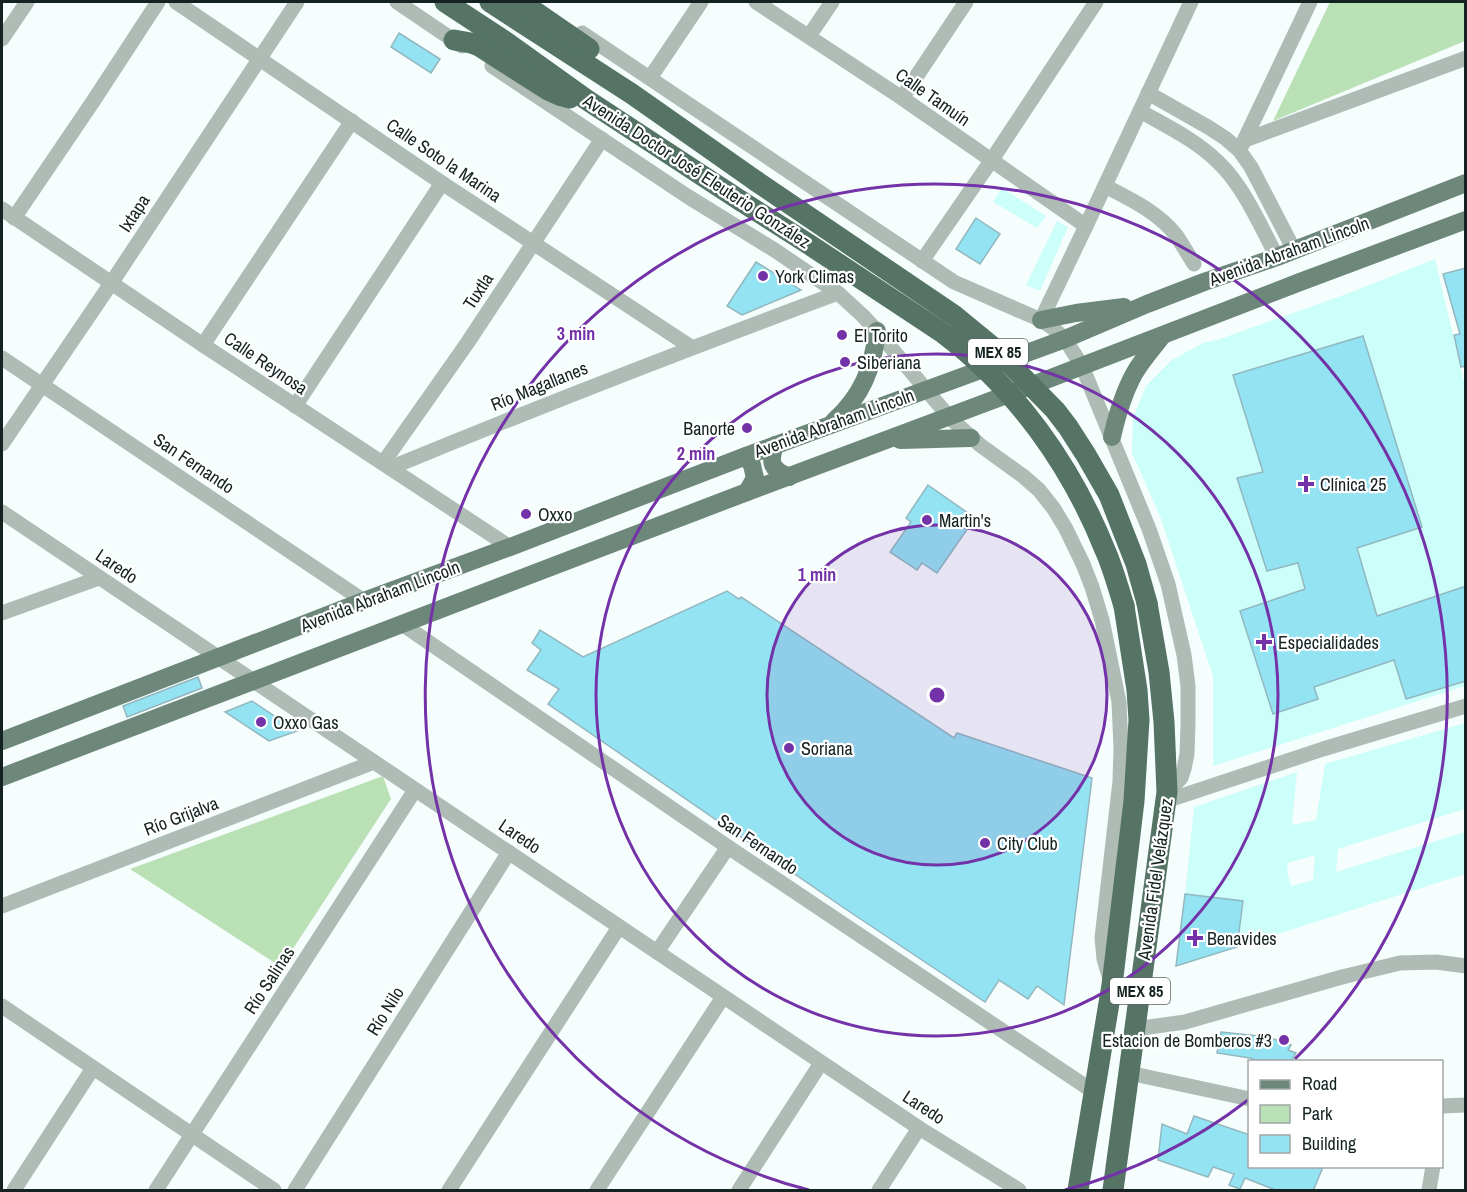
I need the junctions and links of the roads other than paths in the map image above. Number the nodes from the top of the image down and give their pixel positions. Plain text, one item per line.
1 (27, 2) edge
2 (159, 2) edge
3 (176, 2) edge
4 (297, 2) edge
5 (397, 2) edge
6 (445, 2) edge
7 (490, 2) edge
8 (521, 2) edge
9 (533, 2) edge
10 (701, 2) edge
11 (756, 2) edge
12 (832, 2) edge
13 (966, 2) edge
14 (1096, 2) edge
15 (1191, 2) edge
16 (1310, 2) edge
17 (809, 36) junction
18 (2, 39) edge
19 (454, 40) junction
20 (258, 58) junction
21 (1466, 58) edge
22 (650, 78) junction
23 (1148, 93) junction
24 (632, 94) junction
25 (902, 98) junction
26 (587, 100) junction
27 (1140, 111) junction
28 (352, 121) junction
29 (1208, 127) junction
30 (602, 139) junction
31 (1196, 144) junction
32 (1242, 145) junction
33 (992, 161) junction
34 (442, 183) junction
35 (1466, 183) edge
36 (1105, 186) junction
37 (1261, 186) junction
38 (1243, 194) junction
39 (8, 214) edge
40 (1466, 220) edge
41 (1086, 226) junction
42 (532, 243) junction
43 (1286, 253) junction
44 (922, 261) junction
45 (1194, 264) dead end
46 (112, 282) junction
47 (838, 294) junction
48 (1147, 304) junction
49 (1041, 320) junction
50 (877, 331) junction
51 (1162, 336) junction
52 (1065, 339) junction
53 (203, 345) junction
54 (691, 347) junction
55 (2, 358) edge
56 (1082, 366) junction
57 (42, 385) junction
58 (926, 389) junction
59 (295, 406) junction
60 (949, 417) junction
61 (828, 427) junction
62 (1112, 437) junction
63 (971, 438) junction
64 (886, 440) junction
65 (2, 444) edge
66 (776, 445) junction
67 (746, 456) junction
68 (387, 465) junction
69 (789, 477) junction
70 (747, 492) junction
71 (2, 512) edge
72 (510, 547) junction
73 (99, 578) junction
74 (364, 601) junction
75 (1147, 603) joint
76 (1124, 606) joint
77 (2, 613) edge
78 (402, 624) junction
79 (219, 658) junction
80 (253, 681) junction
81 (1466, 706) edge
82 (2, 741) edge
83 (374, 762) junction
84 (2, 777) edge
85 (415, 790) junction
86 (1166, 796) junction
87 (728, 847) junction
88 (509, 852) junction
89 (2, 906) edge
90 (619, 927) junction
91 (657, 952) junction
92 (1466, 966) edge
93 (1112, 985) junction
94 (723, 997) junction
95 (2, 1006) edge
96 (1135, 1029) junction
97 (822, 1063) junction
98 (93, 1068) junction
99 (1129, 1073) junction
100 (1094, 1092) junction
101 (1248, 1099) edge
102 (1466, 1105) edge
103 (1443, 1106) edge
104 (919, 1128) junction
105 (192, 1135) junction
106 (1433, 1168) edge
107 (14, 1191) edge
108 (156, 1191) edge
109 (274, 1191) edge
110 (295, 1191) edge
111 (449, 1191) edge
112 (597, 1191) edge
113 (739, 1191) edge
114 (879, 1191) edge
115 (1019, 1191) edge
116 (1078, 1191) edge
117 (1113, 1191) edge
118 (1429, 1191) edge

1 - 18 street
2 - 39 street
3 - 20 street, Calle Soto la Marina
4 - 20 street, Ixtapa
5 - 19 street
6 - 26 highway, Avenida Doctor José Eleuterio González / MEX 85
7 - 24 highway, Avenida Doctor José Eleuterio González / MEX 85
8 - 24 highway
9 - 22 street
10 - 22 street
11 - 17 street, Calle Tamuín
12 - 17 street
13 - 25 street
14 - 33 street
15 - 23 street
16 - 32 street
17 - 25 street, Calle Tamuín
19 - 26 highway
19 - 30 street
20 - 28 street, Calle Soto la Marina
20 - 46 street, Ixtapa
21 - 32 street
22 - 44 street
23 - 27 street
23 - 29 street
24 - 75 highway, Avenida Doctor José Eleuterio González / MEX 85, bridge
25 - 33 street, Calle Tamuín
26 - 76 highway, Avenida Doctor José Eleuterio González / MEX 85, bridge
27 - 31 street
27 - 36 street
28 - 34 street, Calle Soto la Marina
28 - 53 street
29 - 31 street
29 - 32 street
30 - 42 street, Tuxtla
30 - 47 street
31 - 38 street
32 - 37 street
33 - 41 street, Calle Tamuín
33 - 44 street
34 - 42 street, Calle Soto la Marina
34 - 59 street
35 - 43 main road, Avenida Abraham Lincoln
36 - 41 street
36 - 45 street
37 - 38 street
37 - 43 street
38 - 43 street
39 - 46 street, Calle Reynosa
40 - 51 main road
41 - 49 street
42 - 54 street, Calle Soto la Marina
42 - 68 street, Tuxtla
43 - 48 main road, Avenida Abraham Lincoln
44 - 49 street
46 - 53 street, Calle Reynosa
46 - 57 street, Ixtapa
47 - 50 street
47 - 54 street, Río Magallanes
48 - 49 main road
48 - 52 main road, Avenida Abraham Lincoln
49 - 52 street
50 - 58 street
50 - 61 main road
51 - 56 main road
51 - 62 main road
52 - 56 street
52 - 58 main road, Avenida Abraham Lincoln
53 - 59 street, Calle Reynosa
54 - 68 street, Río Magallanes
55 - 57 street, San Fernando
56 - 60 main road
56 - 62 street
57 - 65 street, Ixtapa
57 - 74 street, San Fernando
58 - 60 street
58 - 61 main road, Avenida Abraham Lincoln
59 - 68 street, Calle Reynosa
60 - 63 street
60 - 64 main road
61 - 66 main road, Avenida Abraham Lincoln
62 - 86 street
63 - 64 main road
63 - 93 street
64 - 69 main road
66 - 67 main road, Avenida Abraham Lincoln
66 - 69 main road
67 - 70 main road
67 - 72 main road, Avenida Abraham Lincoln
68 - 72 street, Calle Reynosa
69 - 70 main road
70 - 78 main road
71 - 73 street, Laredo
72 - 74 main road, Avenida Abraham Lincoln
73 - 77 street
73 - 79 street, Laredo
74 - 79 main road, Avenida Abraham Lincoln
75 - 86 highway, Avenida Fidel Velázquez / MEX 85
76 - 93 highway, Avenida Fidel Velázquez / MEX 85
78 - 80 main road
78 - 87 street, San Fernando
79 - 80 street, Laredo
79 - 82 main road, Avenida Abraham Lincoln
80 - 83 street, Laredo
80 - 84 main road
81 - 86 street
83 - 85 street, Laredo
83 - 89 street, Río Grijalva
85 - 88 street, Laredo
85 - 105 street, Río Salinas
86 - 96 highway, Avenida Fidel Velázquez / MEX 85
87 - 91 street
87 - 100 street, San Fernando
88 - 90 street, Laredo
88 - 110 street, Río Nilo
90 - 91 street, Laredo
90 - 111 street
91 - 94 street, Laredo
92 - 96 street
93 - 100 highway, Avenida Fidel Velázquez / MEX 85
94 - 97 street, Laredo
94 - 112 street
95 - 98 street
96 - 99 highway, Avenida Fidel Velázquez / MEX 85
97 - 104 street, Laredo
97 - 113 street
98 - 105 street
98 - 107 street
99 - 101 street
99 - 117 highway, Avenida Fidel Velázquez / MEX 85
100 - 116 highway, Avenida Fidel Velázquez / MEX 85
102 - 103 street
104 - 114 street
104 - 115 street, Laredo
105 - 108 street, Río Salinas
105 - 109 street
106 - 118 street

